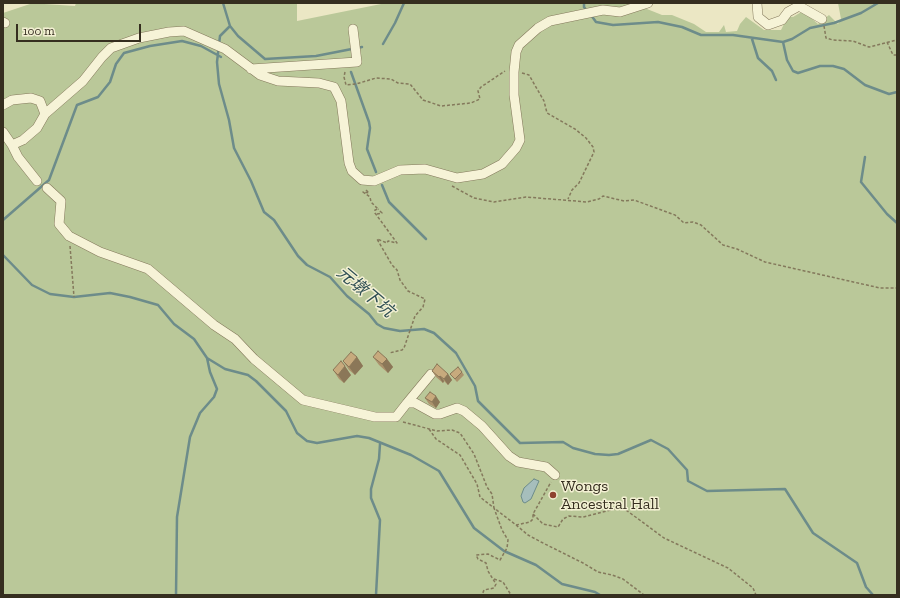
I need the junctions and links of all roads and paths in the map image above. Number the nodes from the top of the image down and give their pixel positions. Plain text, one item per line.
1 (648, 3) edge
2 (757, 3) edge
3 (620, 8) edge
4 (822, 19) joint
5 (353, 28) dead end
6 (897, 40) edge
7 (887, 42) junction
8 (897, 54) edge
9 (516, 60) junction
10 (357, 62) junction
11 (251, 69) junction
12 (524, 73) dead end
13 (3, 105) edge
14 (45, 114) junction
15 (3, 132) edge
16 (12, 145) junction
17 (362, 180) junction
18 (37, 181) dead end
19 (451, 186) dead end
20 (47, 188) dead end
21 (568, 199) junction
22 (378, 209) junction
23 (377, 214) junction
24 (69, 236) junction
25 (897, 288) edge
26 (74, 297) dead end
27 (389, 353) dead end
28 (431, 374) edge
29 (406, 403) junction
30 (396, 417) junction
31 (429, 429) junction
32 (554, 475) joint
33 (494, 508) junction
34 (533, 514) junction
35 (516, 525) junction
36 (494, 579) junction
37 (482, 595) edge
38 (511, 595) edge
39 (644, 595) edge
40 (756, 595) edge

1 - 3 street
2 - 4 street
3 - 9 street
4 - 7 path
5 - 10 street
6 - 7 path
7 - 8 path
9 - 10 path
9 - 17 street
10 - 11 street
11 - 14 street
11 - 17 street
12 - 21 path
13 - 14 street
14 - 16 street
15 - 16 street
16 - 18 street
17 - 22 path
19 - 21 path
20 - 24 street
21 - 25 path
22 - 23 path
22 - 23 path
23 - 27 path
24 - 26 path
24 - 30 street
28 - 29 street
29 - 30 street
29 - 32 street
30 - 31 path
31 - 33 path
31 - 33 path
32 - 34 path
33 - 35 path
33 - 36 path
34 - 35 path
34 - 40 path
35 - 39 path
36 - 37 path
36 - 38 path

